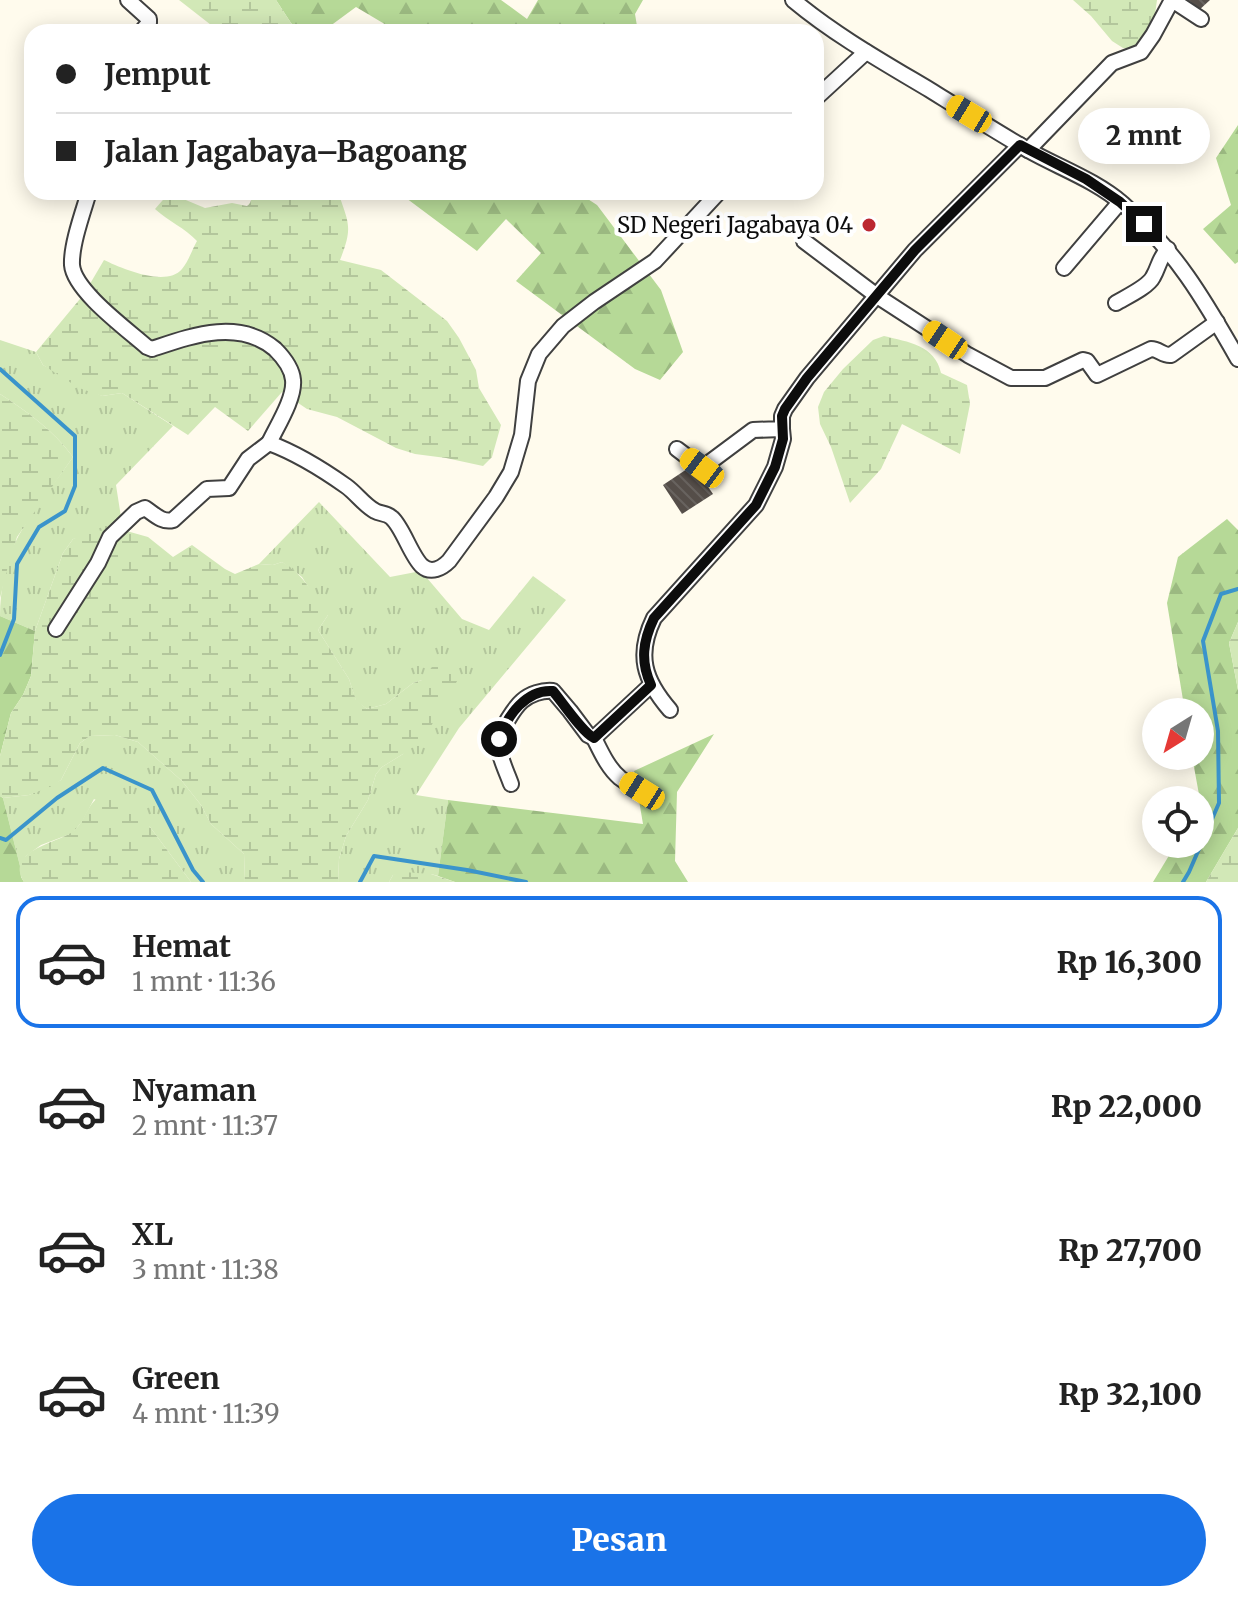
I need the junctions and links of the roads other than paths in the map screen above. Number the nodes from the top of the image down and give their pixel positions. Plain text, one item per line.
1 (128, 0) edge
2 (793, 0) edge
3 (1172, 0) edge
4 (1201, 19) dead end
5 (148, 24) edge
6 (866, 52) junction
7 (824, 91) edge
8 (1024, 147) junction
9 (87, 200) edge
10 (712, 200) edge
11 (1120, 202) junction
12 (804, 241) dead end
13 (1168, 249) junction
14 (1064, 268) dead end
15 (877, 296) junction
16 (1116, 303) dead end
17 (1217, 322) junction
18 (1238, 359) edge
19 (782, 429) junction
20 (269, 443) junction
21 (677, 449) dead end
22 (56, 629) dead end
23 (651, 685) junction
24 (670, 710) dead end
25 (594, 738) junction
26 (511, 784) dead end
27 (647, 798) dead end

1 - 5 street
2 - 6 street
3 - 4 street
3 - 8 street
6 - 7 street
6 - 8 street
8 - 11 street
8 - 15 street
9 - 20 street
10 - 20 street
11 - 13 street
11 - 14 street
12 - 15 street
13 - 16 street
13 - 17 street
15 - 17 street
15 - 19 street
17 - 18 street
19 - 21 street
19 - 23 street
20 - 22 street
23 - 24 street
23 - 25 street
25 - 26 street
25 - 27 street

